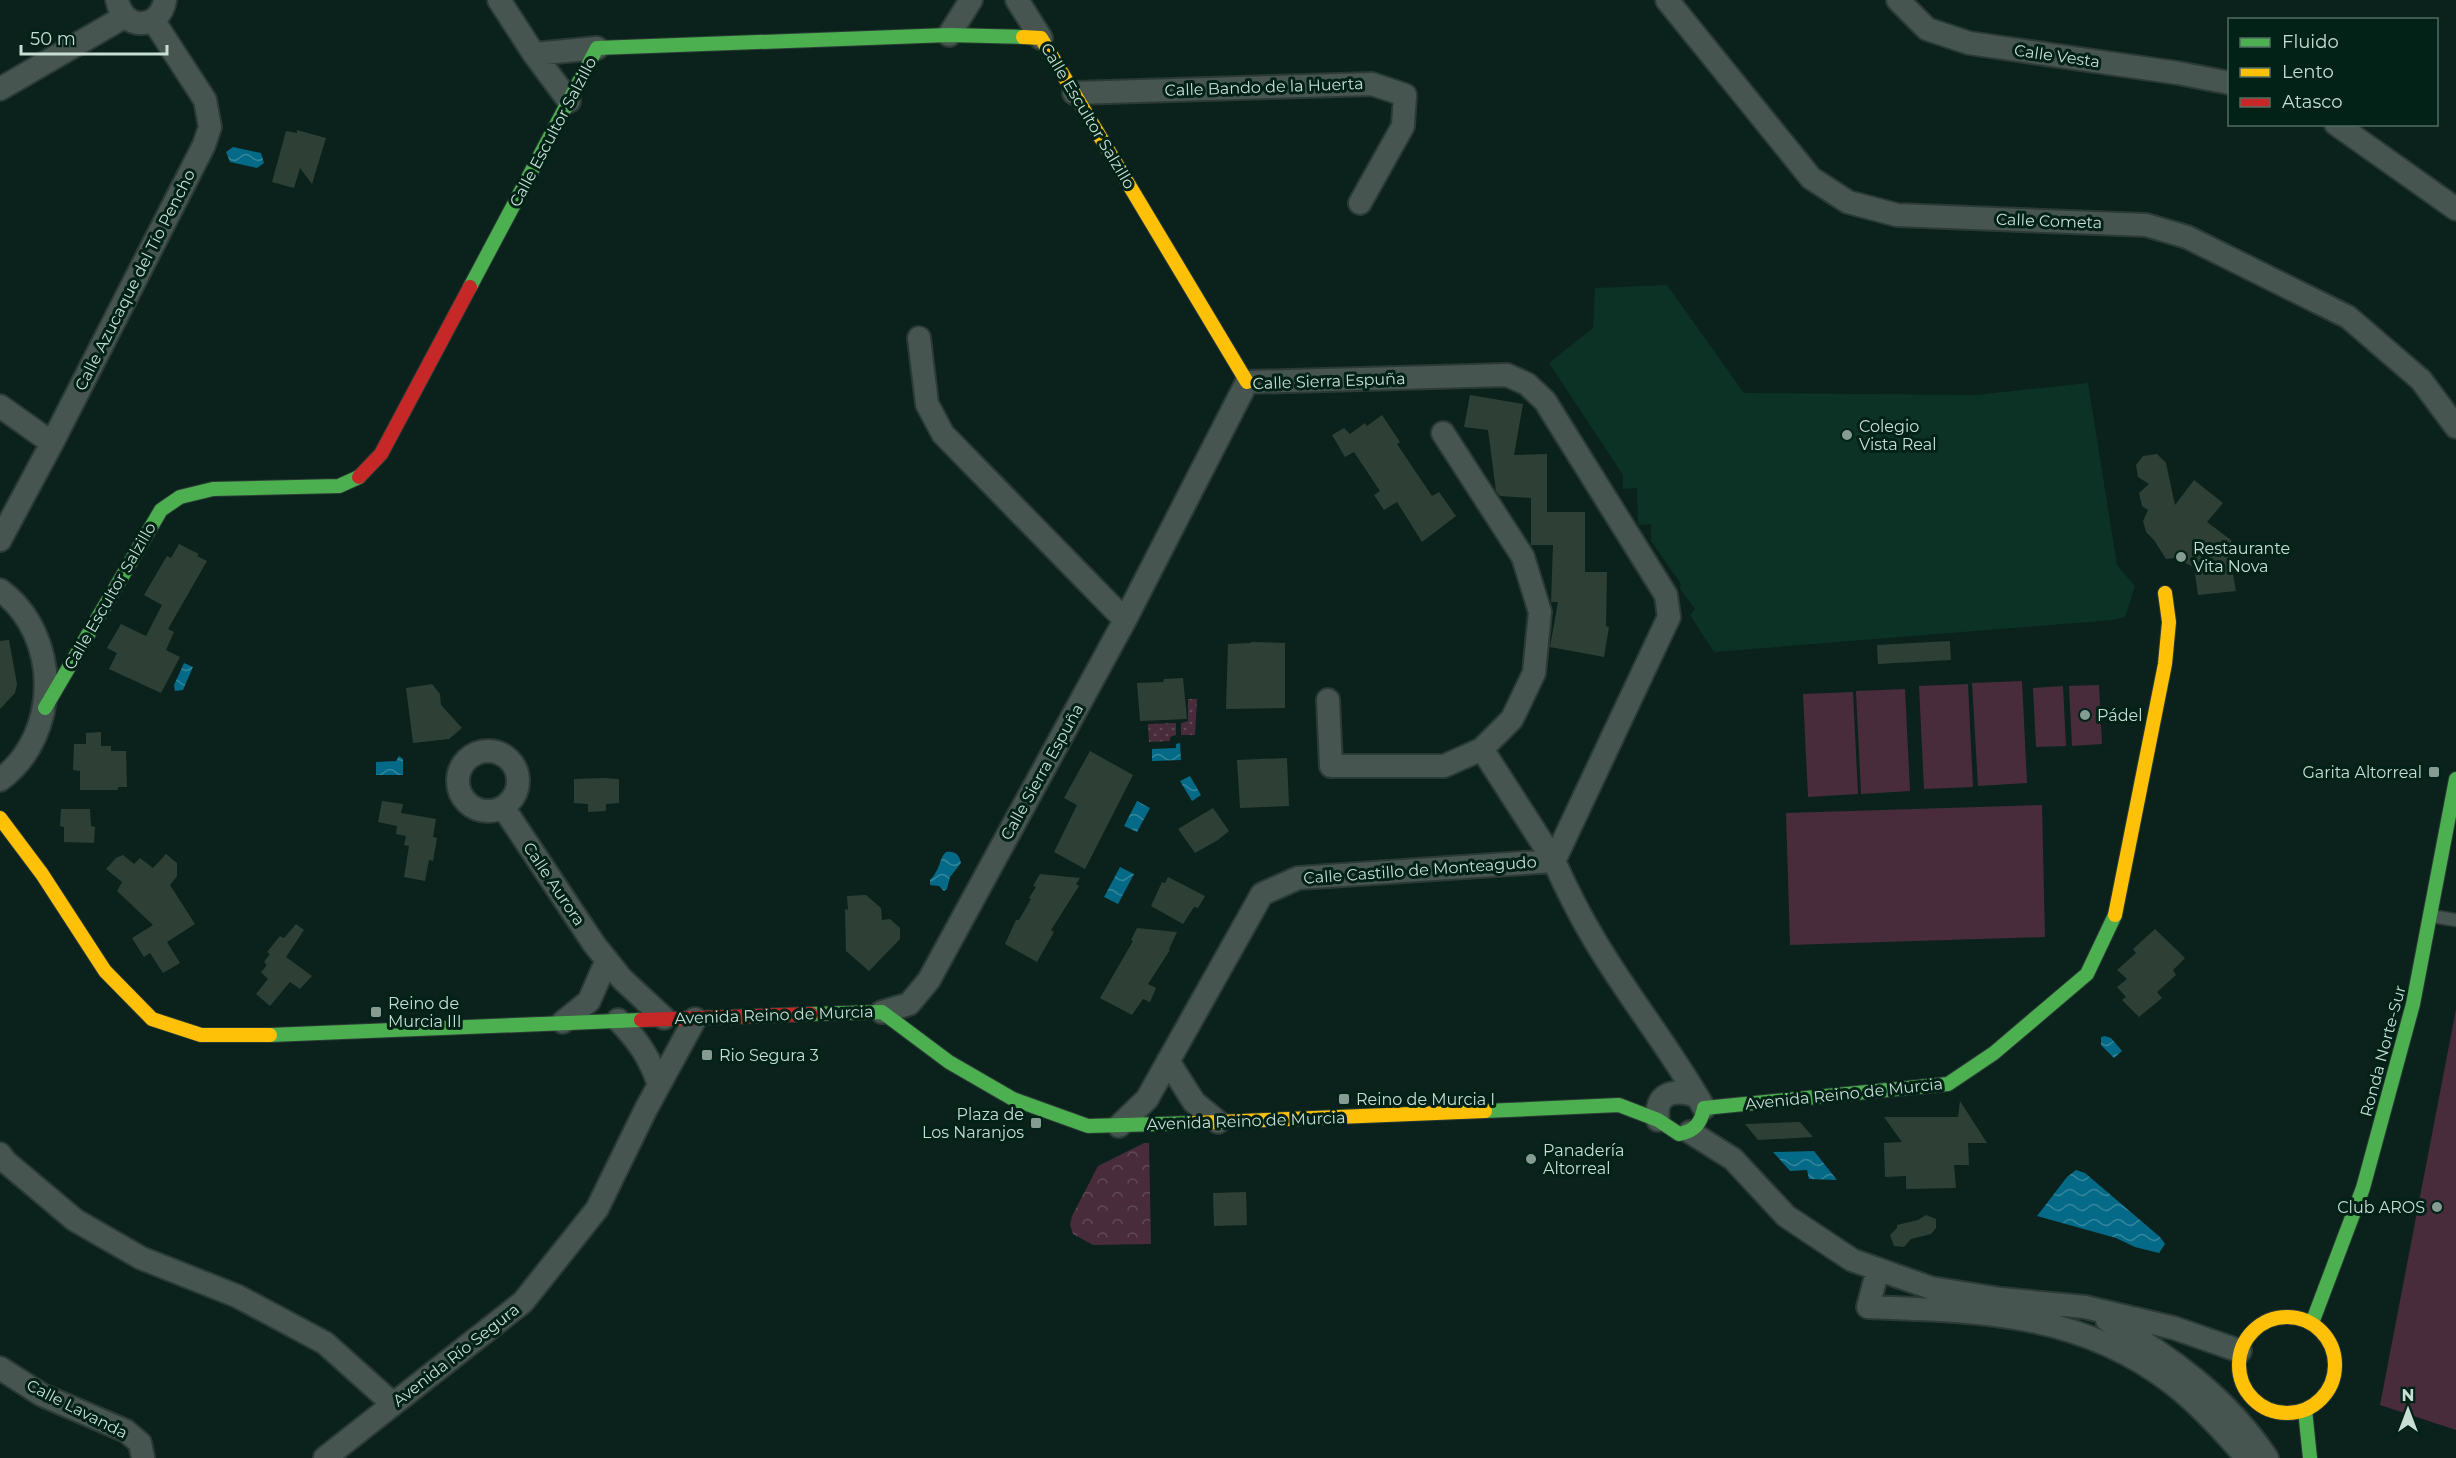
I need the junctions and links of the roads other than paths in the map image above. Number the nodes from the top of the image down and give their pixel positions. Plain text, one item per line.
1 (165, 0) edge
2 (499, 0) edge
3 (971, 0) edge
4 (1017, 0) edge
5 (1667, 0) edge
6 (1898, 0) edge
7 (121, 8) edge
8 (153, 20) junction
9 (949, 35) junction
10 (1041, 38) junction
11 (597, 48) junction
12 (534, 54) junction
13 (2228, 83) edge
14 (0, 89) edge
15 (1074, 93) junction
16 (569, 101) junction
17 (2339, 126) edge
18 (1360, 203) dead end
19 (2456, 209) edge
20 (919, 338) dead end
21 (1247, 382) junction
22 (0, 405) edge
23 (2456, 428) edge
24 (1443, 433) dead end
25 (52, 443) junction
26 (6, 515) edge
27 (0, 540) edge
28 (0, 590) edge
29 (2165, 593) dead end
30 (1125, 620) junction
31 (1328, 700) dead end
32 (45, 708) junction
33 (1482, 749) junction
34 (2456, 779) edge
35 (0, 780) edge
36 (503, 807) dead end
37 (0, 818) edge
38 (1554, 861) junction
39 (2430, 915) junction
40 (2456, 920) edge
41 (607, 960) junction
42 (882, 1012) junction
43 (663, 1018) junction
44 (695, 1019) junction
45 (618, 1020) junction
46 (563, 1022) junction
47 (1168, 1061) junction
48 (659, 1085) junction
49 (1700, 1102) junction
50 (1619, 1105) joint
51 (1659, 1110) junction
52 (1218, 1122) junction
53 (1119, 1126) junction
54 (1690, 1132) junction
55 (0, 1154) edge
56 (1878, 1269) junction
57 (2085, 1307) junction
58 (2312, 1323) junction
59 (2240, 1351) junction
60 (0, 1368) edge
61 (393, 1404) junction
62 (2305, 1410) junction
63 (143, 1458) edge
64 (325, 1458) edge
65 (2247, 1458) edge
66 (2267, 1458) edge
67 (2310, 1458) edge

1 - 8 street
2 - 12 street
3 - 9 street
4 - 10 street
5 - 23 street, Calle Cometa
6 - 13 street, Calle Vesta
7 - 8 street
7 - 14 street
8 - 25 street, Calle Azucaque del Tío Pencho
9 - 10 street, Calle Escultor Salzillo
9 - 11 street, Calle Escultor Salzillo
10 - 15 street, Calle Escultor Salzillo
11 - 12 street
11 - 16 street, Calle Escultor Salzillo
12 - 16 street
15 - 18 street, Calle Bando de la Huerta
15 - 21 street, Calle Escultor Salzillo
16 - 32 street, Calle Escultor Salzillo
17 - 19 street
20 - 30 street
21 - 30 street, Calle Sierra Espuña
21 - 38 street, Calle Sierra Espuña
22 - 25 street
24 - 33 street
25 - 26 street, Calle Azucaque del Tío Pencho
26 - 27 street, Calle Azucaque del Tío Pencho
28 - 32 street
29 - 49 street, Avenida Reino de Murcia
30 - 42 street, Calle Sierra Espuña
31 - 33 street
32 - 35 street
33 - 38 street
34 - 39 street, Ronda Norte-Sur
36 - 41 street, Calle Aurora
37 - 46 street, Avenida Reino de Murcia
38 - 47 street, Calle Castillo de Monteagudo
38 - 49 street, Calle Castillo de Monteagudo
39 - 40 lane
39 - 58 street, Ronda Norte-Sur
41 - 43 street, Calle Aurora
41 - 46 street
42 - 44 street, Avenida Reino de Murcia
42 - 53 street, Avenida Reino de Murcia
43 - 44 street, Avenida Reino de Murcia
43 - 45 street, Avenida Reino de Murcia
44 - 48 street, Avenida Río Segura
45 - 46 street, Avenida Reino de Murcia
45 - 48 street
47 - 52 street
47 - 53 street, Calle Castillo de Monteagudo
48 - 61 street, Avenida Río Segura
49 - 51 street, Avenida Reino de Murcia
49 - 54 street
50 - 51 street, Avenida Reino de Murcia
50 - 52 street, Avenida Reino de Murcia
51 - 54 street
52 - 53 street, Avenida Reino de Murcia
54 - 56 street
55 - 61 street
56 - 57 street
56 - 65 street
57 - 59 street
57 - 66 street
58 - 59 street
58 - 62 street
59 - 62 street
60 - 63 street, Calle Lavanda
61 - 64 street, Avenida Río Segura
62 - 67 street

